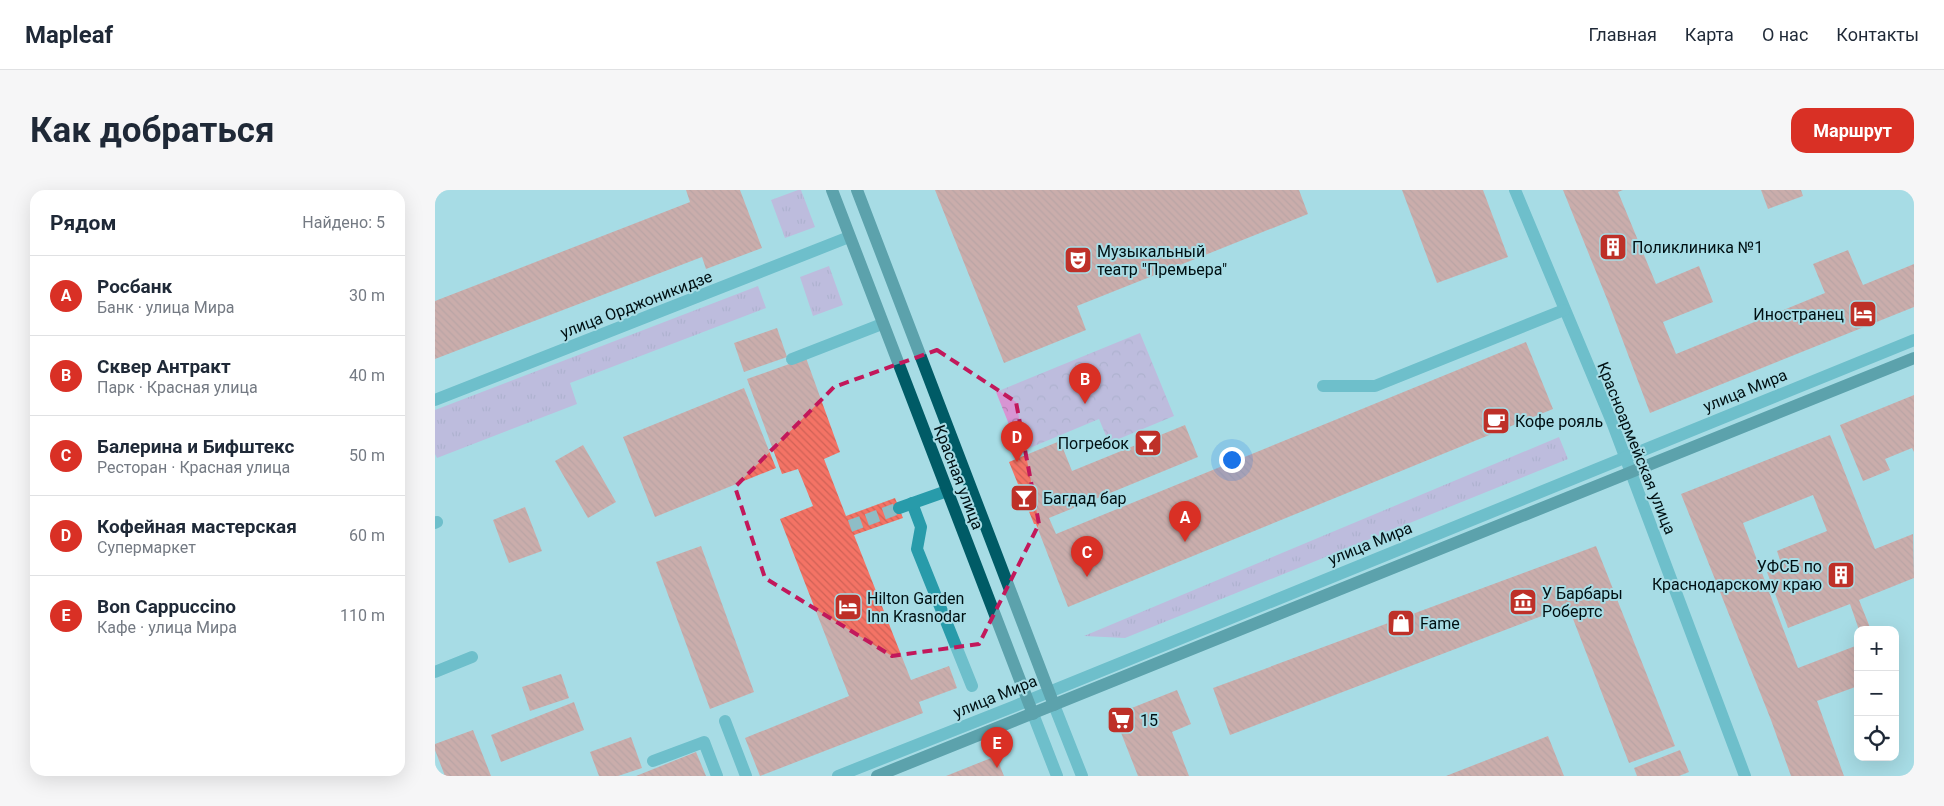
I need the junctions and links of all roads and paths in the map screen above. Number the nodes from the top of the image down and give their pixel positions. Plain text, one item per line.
1 (831, 190) edge
2 (857, 190) edge
3 (1515, 190) edge
4 (849, 237) junction
5 (1564, 310) junction
6 (882, 324) junction
7 (1914, 340) edge
8 (1914, 358) edge
9 (792, 359) dead end
10 (1323, 386) dead end
11 (435, 400) edge
12 (1625, 456) junction
13 (1631, 473) junction
14 (947, 491) junction
15 (912, 503) junction
16 (899, 508) tunnel mouth
17 (472, 657) dead end
18 (435, 672) edge
19 (972, 686) dead end
20 (1050, 692) junction
21 (1028, 701) junction
22 (1054, 705) junction
23 (1033, 714) junction
24 (725, 721) dead end
25 (653, 761) dead end
26 (717, 776) edge
27 (746, 776) edge
28 (838, 776) edge
29 (877, 776) edge
30 (1057, 776) edge
31 (1082, 776) edge
32 (1745, 776) edge

1 - 4 main road, Красная улица
2 - 20 main road, Красная улица
3 - 5 street, Красноармейская улица
4 - 6 main road, Красная улица
4 - 11 street, улица Орджоникидзе
5 - 10 street
5 - 12 street, Красноармейская улица
6 - 9 street
6 - 14 main road, Красная улица
7 - 12 street, улица Мира
8 - 13 main road, улица Мира
12 - 13 street, Красноармейская улица
12 - 20 street, улица Мира
13 - 22 main road, улица Мира
13 - 32 street, Красноармейская улица
14 - 15 street
14 - 21 main road, Красная улица
15 - 16 street
15 - 19 street
17 - 18 street
20 - 21 street, улица Мира
20 - 22 main road, Красная улица
21 - 23 main road, Красная улица
21 - 28 street, улица Мира
22 - 23 main road, улица Мира
22 - 31 street, Красная улица
23 - 29 main road, улица Мира
23 - 30 street, Красная улица
24 - 27 street
25 - 26 street

